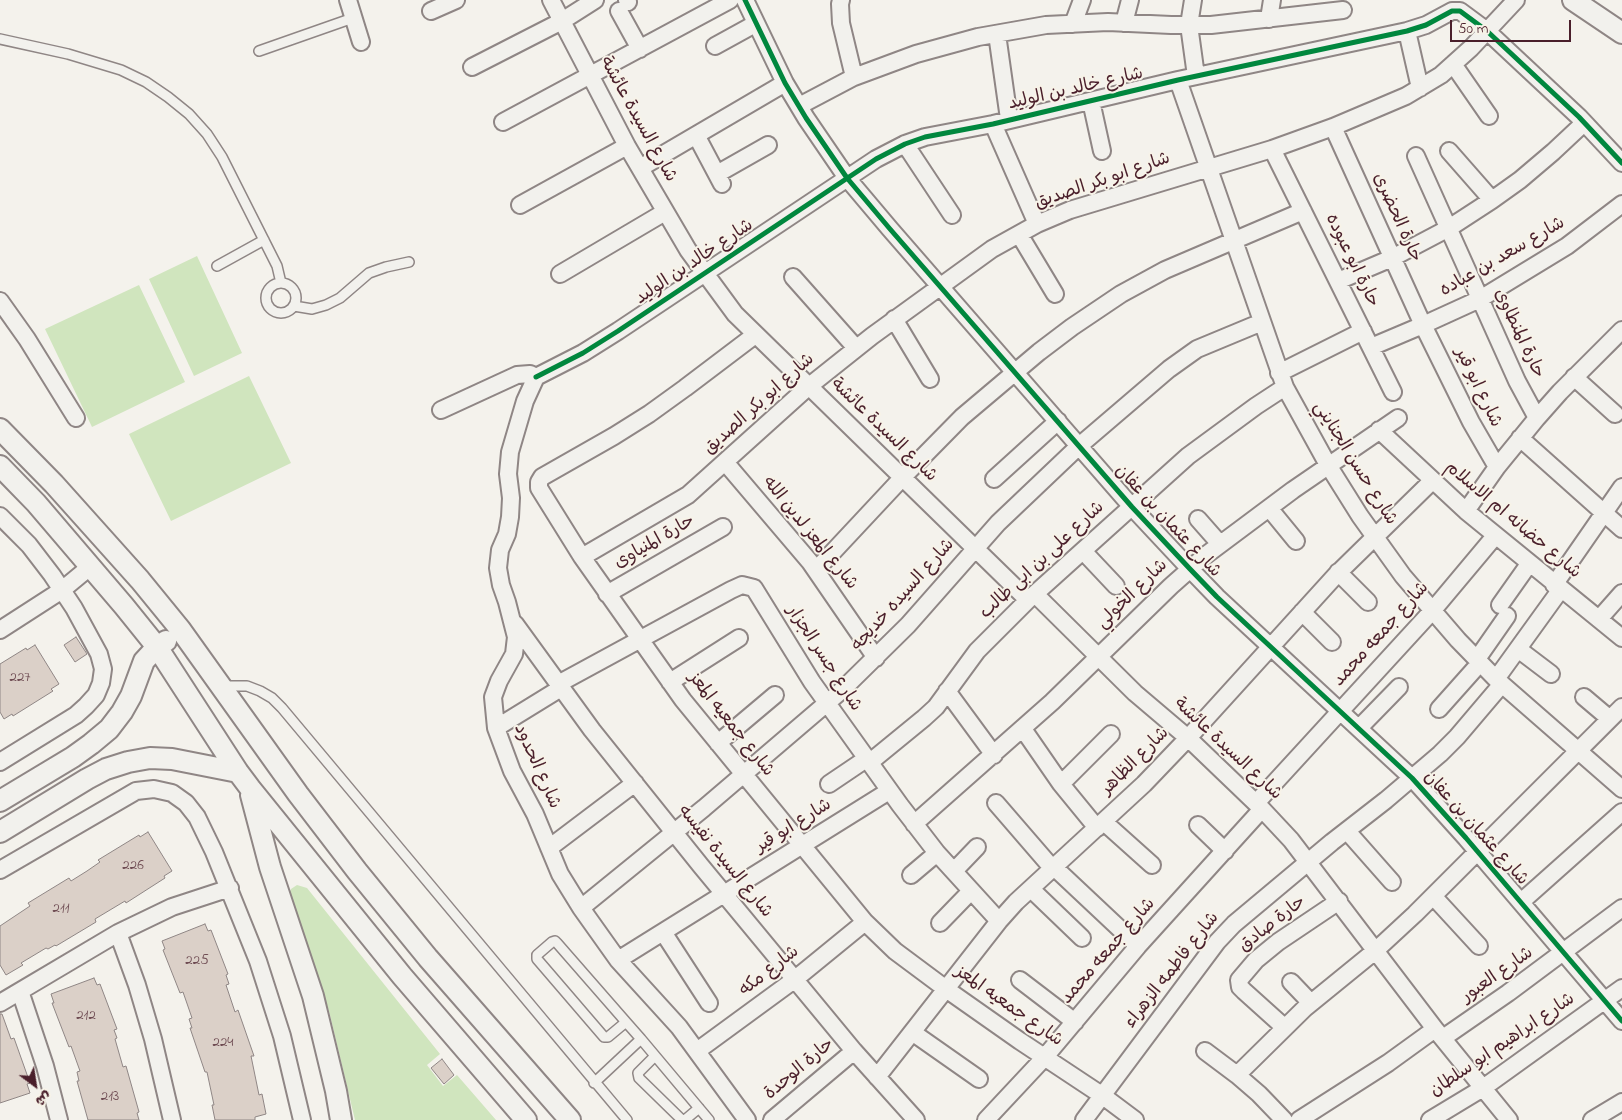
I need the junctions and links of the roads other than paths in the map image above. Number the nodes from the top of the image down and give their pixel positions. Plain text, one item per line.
1 (348, 0) edge
2 (456, 0) edge
3 (551, 0) edge
4 (595, 0) edge
5 (730, 0) edge
6 (745, 0) edge
7 (841, 0) edge
8 (1082, 0) edge
9 (1130, 0) edge
10 (1193, 0) edge
11 (1272, 0) edge
12 (1516, 0) edge
13 (1574, 0) edge
14 (625, 4) edge
15 (1343, 10) dead end
16 (431, 11) dead end
17 (353, 18) junction
18 (1269, 19) junction
19 (562, 21) junction
20 (1124, 22) junction
21 (755, 24) junction
22 (1073, 24) junction
23 (1189, 25) junction
24 (1407, 31) junction
25 (1486, 31) junction
26 (1622, 33) edge
27 (996, 34) junction
28 (0, 38) edge
29 (361, 42) dead end
30 (715, 46) dead end
31 (640, 49) junction
32 (259, 51) dead end
33 (1453, 64) junction
34 (472, 67) dead end
35 (590, 76) junction
36 (1196, 76) junction
37 (854, 77) junction
38 (1178, 80) junction
39 (785, 83) junction
40 (1420, 88) junction
41 (1091, 101) junction
42 (799, 106) junction
43 (1489, 116) dead end
44 (503, 122) dead end
45 (1001, 122) junction
46 (1584, 123) junction
47 (1332, 127) junction
48 (696, 135) junction
49 (905, 144) junction
50 (768, 145) dead end
51 (627, 146) junction
52 (1272, 149) junction
53 (1102, 151) dead end
54 (1449, 152) dead end
55 (1416, 156) dead end
56 (1622, 163) edge
57 (640, 168) junction
58 (1208, 168) junction
59 (848, 178) junction
60 (1492, 200) junction
61 (1622, 204) edge
62 (520, 205) dead end
63 (665, 212) junction
64 (1303, 212) junction
65 (952, 215) dead end
66 (1038, 224) junction
67 (1449, 228) junction
68 (1019, 234) junction
69 (264, 240) junction
70 (1233, 241) junction
71 (1392, 258) junction
72 (409, 262) dead end
73 (217, 266) dead end
74 (705, 273) junction
75 (560, 274) dead end
76 (793, 277) dead end
77 (1338, 281) junction
78 (281, 283) junction
79 (940, 286) junction
80 (1054, 294) dead end
81 (1480, 299) junction
82 (0, 301) edge
83 (294, 306) junction
84 (894, 319) junction
85 (1262, 322) junction
86 (1423, 325) junction
87 (1622, 330) edge
88 (1363, 331) junction
89 (755, 335) junction
90 (1370, 347) junction
91 (856, 348) junction
92 (1015, 372) junction
93 (536, 377) junction
94 (1574, 377) junction
95 (930, 379) dead end
96 (1282, 380) junction
97 (808, 386) junction
98 (1393, 392) dead end
99 (441, 410) dead end
100 (1615, 414) dead end
101 (76, 418) dead end
102 (1398, 418) dead end
103 (1537, 418) junction
104 (1058, 421) junction
105 (0, 430) edge
106 (1379, 430) junction
107 (1520, 438) junction
108 (1079, 446) junction
109 (725, 462) junction
110 (1328, 465) junction
111 (0, 466) edge
112 (1497, 468) junction
113 (902, 478) junction
114 (994, 479) dead end
115 (1432, 480) junction
116 (1622, 487) edge
117 (1132, 506) junction
118 (1269, 508) junction
119 (1466, 511) junction
120 (1604, 512) junction
121 (0, 516) edge
122 (1198, 519) dead end
123 (723, 527) dead end
124 (1622, 529) edge
125 (1495, 536) junction
126 (1374, 537) junction
127 (1296, 542) dead end
128 (1220, 544) junction
129 (975, 548) junction
130 (1083, 551) junction
131 (582, 557) junction
132 (1529, 564) junction
133 (91, 566) junction
134 (1190, 568) junction
135 (816, 570) junction
136 (1338, 572) junction
137 (1116, 586) dead end
138 (1558, 587) junction
139 (62, 590) junction
140 (1622, 593) edge
141 (607, 594) junction
142 (1031, 597) junction
143 (1368, 602) dead end
144 (1433, 610) junction
145 (1302, 612) junction
146 (1599, 619) junction
147 (512, 621) junction
148 (0, 630) edge
149 (180, 630) junction
150 (739, 638) dead end
151 (1622, 638) edge
152 (641, 639) junction
153 (1332, 642) dead end
154 (1270, 646) junction
155 (157, 647) junction
156 (1518, 649) junction
157 (1098, 657) junction
158 (876, 658) junction
159 (1479, 661) junction
160 (1551, 674) dead end
161 (1499, 681) junction
162 (670, 682) junction
163 (221, 686) junction
164 (559, 686) junction
165 (1398, 687) dead end
166 (947, 690) junction
167 (775, 695) dead end
168 (1584, 697) dead end
169 (826, 703) junction
170 (1622, 707) edge
171 (1439, 709) dead end
172 (1340, 710) junction
173 (1610, 719) junction
174 (496, 728) junction
175 (1023, 728) junction
176 (1359, 728) junction
177 (1111, 734) dead end
178 (1188, 738) junction
179 (718, 743) junction
180 (1580, 750) junction
181 (994, 755) junction
182 (868, 761) junction
183 (0, 762) edge
184 (743, 774) junction
185 (1412, 778) junction
186 (244, 780) junction
187 (635, 783) junction
188 (829, 784) dead end
189 (1061, 784) junction
190 (1622, 789) edge
191 (890, 791) junction
192 (0, 801) edge
193 (996, 803) dead end
194 (1259, 806) junction
195 (1622, 812) edge
196 (914, 824) junction
197 (1101, 825) junction
198 (1198, 825) dead end
199 (1347, 831) junction
200 (0, 832) edge
201 (674, 832) junction
202 (802, 846) junction
203 (977, 847) dead end
204 (549, 848) junction
205 (1225, 851) junction
206 (1477, 851) junction
207 (937, 853) junction
208 (1309, 862) junction
209 (1152, 865) dead end
210 (1054, 868) junction
211 (0, 870) edge
212 (954, 871) junction
213 (911, 875) dead end
214 (1392, 882) dead end
215 (230, 888) junction
216 (1031, 889) junction
217 (971, 891) junction
218 (724, 894) junction
219 (1433, 896) junction
220 (1339, 901) junction
221 (1521, 902) junction
222 (581, 908) junction
223 (1622, 908) edge
224 (999, 921) junction
225 (865, 922) junction
226 (940, 923) dead end
227 (663, 932) junction
228 (118, 933) junction
229 (1082, 938) dead end
230 (1138, 946) junction
231 (1479, 946) dead end
232 (1375, 951) junction
233 (1564, 953) junction
234 (618, 960) junction
235 (794, 980) junction
236 (1020, 980) dead end
237 (1291, 982) dead end
238 (1622, 988) edge
239 (946, 989) junction
240 (20, 991) junction
241 (1605, 1000) junction
242 (0, 1003) edge
243 (709, 1003) dead end
244 (1311, 1003) junction
245 (1622, 1021) edge
246 (626, 1022) junction
247 (1075, 1022) junction
248 (1284, 1027) junction
249 (912, 1032) junction
250 (1439, 1033) junction
251 (641, 1040) junction
252 (697, 1051) junction
253 (854, 1051) junction
254 (1205, 1051) dead end
255 (655, 1056) junction
256 (1044, 1058) junction
257 (1237, 1075) junction
258 (877, 1077) junction
259 (980, 1079) dead end
260 (594, 1083) junction
261 (1483, 1088) junction
262 (1103, 1096) junction
263 (1622, 1102) edge
264 (699, 1108) junction
265 (907, 1117) edge
266 (1280, 1119) edge
267 (59, 1120) edge
268 (172, 1120) edge
269 (302, 1120) edge
270 (341, 1120) edge
271 (526, 1120) edge
272 (570, 1120) edge
273 (627, 1120) edge
274 (709, 1120) edge
275 (747, 1120) edge
276 (772, 1120) edge
277 (986, 1120) edge
278 (1084, 1120) edge
279 (1135, 1120) edge
280 (1299, 1120) edge
281 (1430, 1120) edge
282 (1509, 1120) edge
283 (1592, 1120) edge

1 - 17 street
2 - 16 street
3 - 19 street, شارع السيدة عائشة
4 - 19 street
5 - 31 street
6 - 21 street, شارع عثمان بن عفان
7 - 37 street
8 - 22 street
9 - 20 street
10 - 23 street
11 - 18 street
12 - 25 street, شارع ابو بكر الصديق
13 - 26 street
14 - 31 street
15 - 18 street
17 - 29 street
17 - 32 lane
18 - 23 street
19 - 34 street
19 - 35 street, شارع السيدة عائشة
20 - 22 street
20 - 23 street
21 - 30 street
21 - 39 street, شارع عثمان بن عفان
22 - 27 street
23 - 36 street
24 - 25 street, شارع خالد بن الوليد
24 - 36 street, شارع خالد بن الوليد
24 - 40 street
25 - 33 street, شارع ابو بكر الصديق
25 - 46 street, شارع خالد بن الوليد
27 - 37 street
27 - 45 street
28 - 69 lane
31 - 35 street
33 - 40 street, شارع ابو بكر الصديق
33 - 43 street
35 - 44 street
35 - 51 street, شارع السيدة عائشة
36 - 38 street, شارع خالد بن الوليد
37 - 42 street
38 - 41 street, شارع خالد بن الوليد
38 - 58 street, شارع حسن الجنايني
39 - 42 street, شارع عثمان بن عفان
39 - 48 street
40 - 47 street, شارع ابو بكر الصديق
41 - 45 street, شارع خالد بن الوليد
41 - 53 street
42 - 59 street, شارع عثمان بن عفان
45 - 49 street, شارع خالد بن الوليد
45 - 66 street
46 - 56 street, شارع خالد بن الوليد
46 - 60 street
47 - 52 street, شارع ابو بكر الصديق
47 - 71 street, حارة الحضرى
48 - 50 street
48 - 57 street
49 - 59 street, شارع خالد بن الوليد
49 - 65 street
51 - 57 street, شارع السيدة عائشة
51 - 62 street
52 - 58 street, شارع ابو بكر الصديق
52 - 64 street, حارة ابو عبوده
54 - 60 street
55 - 67 street, حارة المنطاوى
57 - 63 street, شارع السيدة عائشة
58 - 66 street, شارع ابو بكر الصديق
58 - 70 street, شارع حسن الجنايني
59 - 74 street, شارع خالد بن الوليد
59 - 79 street, شارع عثمان بن عفان
60 - 67 street
61 - 81 street, شارع سعد بن عباده
63 - 74 street, شارع السيدة عائشة
63 - 75 street
64 - 70 street
64 - 77 street, حارة ابو عبوده
66 - 68 street, شارع ابو بكر الصديق
67 - 71 street
67 - 81 street, حارة المنطاوى
68 - 79 street, شارع ابو بكر الصديق
68 - 80 street
69 - 73 lane
69 - 78 lane
70 - 85 street, شارع حسن الجنايني
70 - 92 street
71 - 77 street
71 - 86 street, حارة الحضرى
72 - 83 lane
74 - 89 street, شارع السيدة عائشة
74 - 93 street, شارع خالد بن الوليد
76 - 91 street
77 - 88 street, حارة ابو عبوده
78 - 83 lane
78 - 83 lane
79 - 84 street, شارع ابو بكر الصديق
79 - 92 street, شارع عثمان بن عفان
81 - 86 street, شارع سعد بن عباده
81 - 103 street, حارة المنطاوى
82 - 101 street
84 - 91 street, شارع ابو بكر الصديق
84 - 95 street
85 - 96 street, شارع حسن الجنايني
85 - 108 street, شارع السيده خديجه
86 - 90 street, شارع سعد بن عباده
86 - 112 street, شارع ابو قير
87 - 94 street
88 - 90 street, حارة ابو عبوده
88 - 96 street, شارع على بن ابى طالب
89 - 97 street, شارع السيدة عائشة
89 - 131 street, شارع جمعيه المعز
90 - 98 street, حارة ابو عبوده
91 - 97 street, شارع ابو بكر الصديق
92 - 104 street, شارع عثمان بن عفان
92 - 113 street
93 - 99 street
93 - 147 street, شارع الحدود
94 - 100 street
94 - 103 street
96 - 110 street, شارع حسن الجنايني
96 - 117 street, شارع على بن ابى طالب
97 - 109 street, شارع ابو بكر الصديق
97 - 113 street, شارع السيدة عائشة
102 - 106 street, شارع الخولي
103 - 107 street
104 - 108 street, شارع عثمان بن عفان
104 - 114 street
105 - 149 street
106 - 110 street, شارع الخولي
106 - 115 street, شارع حضانه ام الاسلام
107 - 112 street
107 - 120 street
108 - 117 street, شارع عثمان بن عفان
108 - 129 street, شارع السيده خديجه
109 - 131 street, شارع ابو بكر الصديق
109 - 135 street, شارع المعز لدين الله
110 - 118 street, شارع الخولي
110 - 126 street, شارع حسن الجنايني
111 - 133 street
112 - 119 street
113 - 129 street, شارع السيدة عائشة
113 - 135 street
115 - 119 street, شارع حضانه ام الاسلام
115 - 126 street, شارع الظاهر
116 - 120 street, شارع فاطمه الزهراء
117 - 130 street, شارع على بن ابى طالب
117 - 134 street, شارع عثمان بن عفان
118 - 127 street
118 - 128 street, شارع الخولي
119 - 125 street, شارع حضانه ام الاسلام
120 - 124 street
120 - 138 street, شارع فاطمه الزهراء
121 - 139 street
122 - 128 street
123 - 141 street, حارة المنياوى
125 - 132 street, شارع حضانه ام الاسلام
125 - 144 street, شارع جمعه محمد
126 - 136 street, شارع الظاهر
126 - 144 street, شارع حسن الجنايني
128 - 134 street, شارع الخولي
129 - 142 street, شارع السيدة عائشة
129 - 158 street, شارع السيده خديجه
130 - 137 street
130 - 142 street, شارع على بن ابى طالب
131 - 141 street, شارع جمعيه المعز
132 - 138 street, شارع حضانه ام الاسلام
132 - 159 street
133 - 139 street
133 - 155 street
134 - 154 street, شارع عثمان بن عفان
134 - 157 street, شارع الخولي
135 - 158 street, شارع المعز لدين الله
136 - 143 street
136 - 145 street, شارع الظاهر
138 - 146 street, شارع حضانه ام الاسلام
138 - 156 street, شارع فاطمه الزهراء
139 - 148 street
139 - 183 street
140 - 146 street
141 - 152 street, شارع جمعيه المعز
142 - 157 street, شارع السيدة عائشة
142 - 166 street, شارع على بن ابى طالب
144 - 159 street, شارع حسن الجنايني
144 - 172 street, شارع جمعه محمد
145 - 153 street
145 - 154 street, شارع الظاهر
146 - 151 street, شارع حضانه ام الاسلام
147 - 164 street, شارع السيدة نفيسه
147 - 174 street, شارع الحدود
149 - 155 street
149 - 163 street
150 - 162 street
152 - 162 street, شارع جمعيه المعز
152 - 164 street, شارع جسر الجزار
152 - 169 street, شارع جسر الجزار
154 - 172 street, شارع عثمان بن عفان
154 - 178 street, شارع الظاهر
155 - 186 street
155 - 192 street
156 - 160 street
156 - 161 street, شارع فاطمه الزهراء
157 - 175 street, شارع الخولي
157 - 178 street, شارع السيدة عائشة
158 - 169 street, شارع السيده خديجه
159 - 161 street, شارع حسن الجنايني
159 - 171 street
161 - 180 street, شارع حسن الجنايني
161 - 185 street, شارع فاطمه الزهراء
162 - 179 street, شارع جمعيه المعز
163 - 260 lane
163 - 272 street
164 - 174 street, شارع جسر الجزار
164 - 187 street, شارع السيدة نفيسه
165 - 176 street
166 - 181 street
166 - 182 street, شارع على بن ابى طالب
167 - 179 street
168 - 173 street
169 - 182 street, شارع جسر الجزار
169 - 184 street, شارع السيده خديجه
170 - 173 street
172 - 176 street, شارع عثمان بن عفان
172 - 194 street, شارع جمعه محمد
173 - 180 street
174 - 204 street, شارع الحدود
175 - 181 street, شارع الخولي
175 - 189 street
176 - 185 street, شارع عثمان بن عفان
177 - 189 street
178 - 194 street, شارع السيدة عائشة
178 - 197 street, شارع الظاهر
179 - 184 street, شارع جمعيه المعز
180 - 190 street, شارع حسن الجنايني
180 - 206 street
181 - 196 street, شارع الخولي
182 - 188 street, شارع على بن ابى طالب
182 - 191 street, شارع جسر الجزار
184 - 201 street, شارع السيده خديجه
184 - 202 street, شارع جمعيه المعز
185 - 199 street, شارع فاطمه الزهراء
185 - 206 street, شارع عثمان بن عفان
186 - 200 street
186 - 270 street
186 - 271 street
187 - 201 street, شارع السيدة نفيسه
187 - 204 street
189 - 197 street
191 - 196 street, شارع جسر الجزار
191 - 202 street, شارع ابو قير
193 - 210 street
194 - 205 street, شارع جمعه محمد
194 - 208 street, شارع السيدة عائشة
195 - 221 street
196 - 207 street, شارع جسر الجزار
197 - 209 street
197 - 210 street, شارع الظاهر
198 - 205 street
199 - 208 street, شارع فاطمه الزهراء
199 - 214 street
201 - 218 street, شارع السيدة نفيسه
201 - 222 street, شارع السيده خديجه
202 - 218 street, شارع ابو قير
202 - 225 street, شارع جمعيه المعز
203 - 212 street
204 - 222 street, شارع الحدود
205 - 230 street, شارع جمعه محمد
206 - 219 street
206 - 221 street, شارع عثمان بن عفان
207 - 212 street, شارع جسر الجزار
207 - 213 street
208 - 220 street, شارع السيدة عائشة
208 - 262 street, شارع فاطمه الزهراء
210 - 216 street, شارع الظاهر
210 - 230 street
211 - 215 street
212 - 217 street, شارع جسر الجزار
215 - 228 street
215 - 269 street
216 - 224 street, شارع الظاهر
216 - 229 street
217 - 224 street, شارع جسر الجزار
217 - 226 street
218 - 227 street, شارع ابو قير
218 - 235 street, شارع السيدة نفيسه
219 - 231 street
219 - 232 street
220 - 232 street, شارع السيدة عائشة
220 - 248 street, حارة صادق
221 - 233 street, شارع عثمان بن عفان
222 - 234 street, شارع الحدود
223 - 233 street, شارع العبور
224 - 239 street, شارع الظاهر
225 - 235 street, شارع مكه
225 - 239 street, شارع جمعيه المعز
227 - 234 street, شارع ابو قير
227 - 243 street
228 - 240 street
228 - 268 street
230 - 247 street, شارع جمعه محمد
232 - 244 street
232 - 250 street, شارع السيدة عائشة
233 - 241 street, شارع عثمان بن عفان
233 - 250 street, شارع العبور
234 - 252 street, شارع الحدود
235 - 252 street, شارع مكه
235 - 253 street, شارع السيدة نفيسه
236 - 247 street
237 - 244 street
238 - 241 street, شارع ابراهيم ابو سلطان
239 - 249 street, شارع الظاهر
239 - 256 street, شارع جمعيه المعز
240 - 242 street
240 - 267 street
241 - 245 street, شارع عثمان بن عفان
241 - 261 street, شارع ابراهيم ابو سلطان
244 - 248 street
246 - 246 lane
246 - 251 lane
247 - 256 street, شارع جمعه محمد
248 - 257 street
249 - 258 street, شارع الظاهر
249 - 259 street
250 - 261 street, شارع السيدة عائشة
250 - 280 street, شارع العبور
251 - 255 lane
251 - 260 lane
252 - 275 street, شارع الحدود
253 - 258 street, شارع السيدة نفيسه
253 - 276 street, حارة الوحدة
254 - 257 street
255 - 264 lane
255 - 264 lane
256 - 262 street, شارع جمعيه المعز
256 - 277 street, شارع جمعه محمد
257 - 266 street
258 - 265 street, شارع السيدة نفيسه
260 - 273 lane
261 - 281 street, شارع ابراهيم ابو سلطان
261 - 282 street, شارع السيدة عائشة
262 - 278 street, شارع فاطمه الزهراء
262 - 279 street, شارع جمعيه المعز
263 - 283 street
264 - 274 lane

